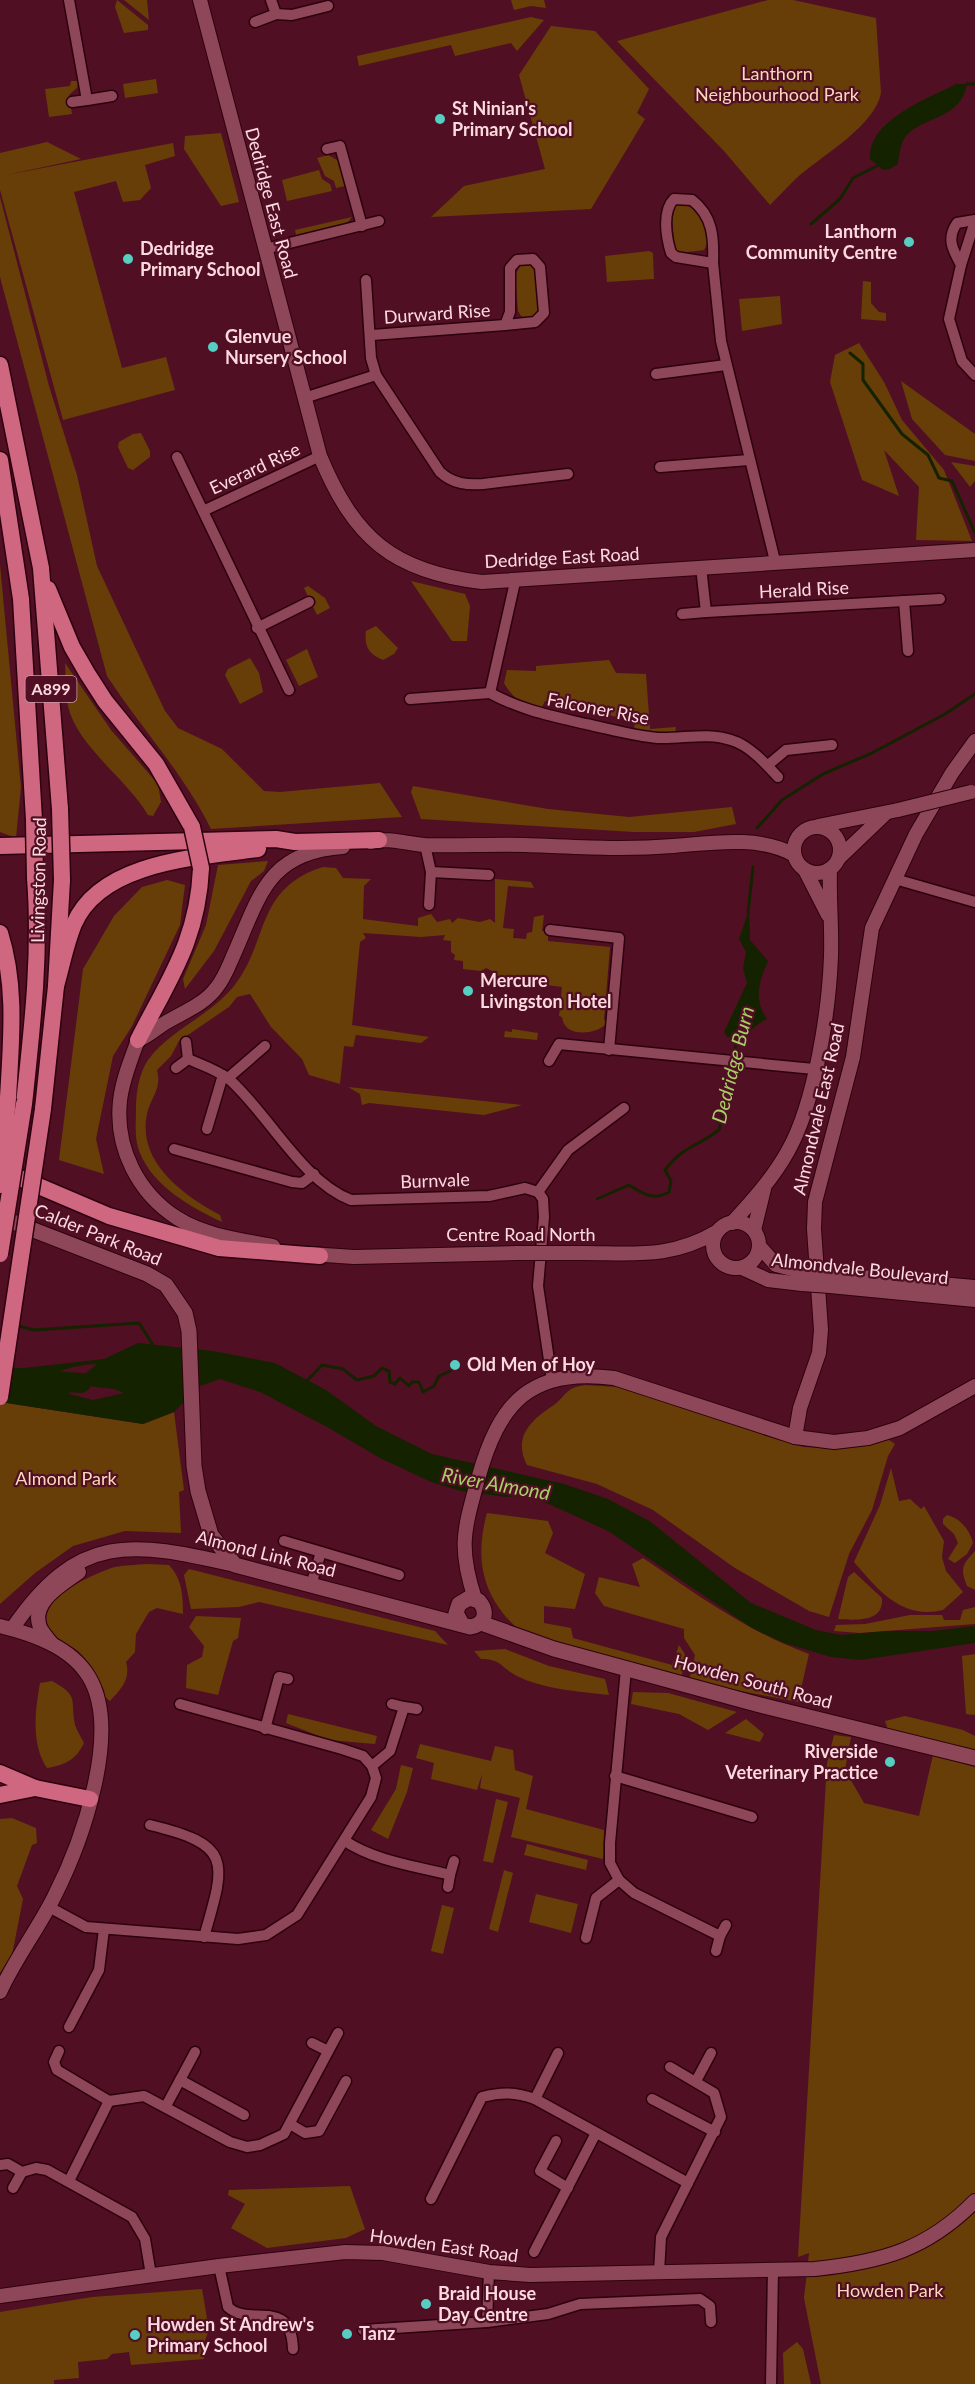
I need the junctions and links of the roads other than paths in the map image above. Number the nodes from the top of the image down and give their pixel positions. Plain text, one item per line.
1 (69, 0) edge
2 (200, 0) edge
3 (271, 0) edge
4 (328, 6) dead end
5 (276, 14) junction
6 (255, 22) dead end
7 (111, 96) dead end
8 (87, 100) junction
9 (72, 102) dead end
10 (327, 149) dead end
11 (975, 220) edge
12 (379, 221) dead end
13 (362, 226) junction
14 (265, 249) junction
15 (713, 262) junction
16 (961, 265) junction
17 (366, 280) dead end
18 (505, 325) junction
19 (372, 335) junction
20 (0, 365) edge
21 (726, 365) junction
22 (656, 374) dead end
23 (376, 375) junction
24 (975, 375) edge
25 (304, 398) junction
26 (320, 456) junction
27 (177, 457) dead end
28 (0, 460) edge
29 (749, 460) junction
30 (660, 467) dead end
31 (568, 474) dead end
32 (203, 511) junction
33 (972, 550) edge
34 (775, 561) junction
35 (701, 567) junction
36 (40, 568) junction
37 (516, 582) junction
38 (940, 599) dead end
39 (904, 601) junction
40 (309, 602) dead end
41 (706, 612) junction
42 (682, 614) dead end
43 (257, 628) junction
44 (908, 651) dead end
45 (289, 690) dead end
46 (490, 693) junction
47 (410, 699) dead end
48 (975, 741) edge
49 (832, 745) dead end
50 (768, 765) junction
51 (778, 777) dead end
52 (973, 792) edge
53 (892, 812) junction
54 (817, 826) junction
55 (379, 840) junction
56 (295, 842) junction
57 (426, 844) junction
58 (0, 846) edge
59 (794, 855) junction
60 (839, 858) junction
61 (831, 869) junction
62 (805, 870) junction
63 (431, 872) junction
64 (489, 875) dead end
65 (895, 879) junction
66 (975, 902) edge
67 (429, 905) dead end
68 (829, 917) junction
69 (550, 930) dead end
70 (0, 933) edge
71 (56, 986) junction
72 (138, 1040) junction
73 (186, 1042) dead end
74 (265, 1046) dead end
75 (609, 1050) junction
76 (188, 1059) junction
77 (549, 1061) dead end
78 (176, 1068) dead end
79 (814, 1069) junction
80 (225, 1076) junction
81 (16, 1101) junction
82 (624, 1108) dead end
83 (207, 1129) dead end
84 (174, 1149) dead end
85 (0, 1169) edge
86 (314, 1174) junction
87 (0, 1185) edge
88 (765, 1187) junction
89 (537, 1192) junction
90 (0, 1217) edge
91 (732, 1222) junction
92 (754, 1230) junction
93 (718, 1231) junction
94 (759, 1247) junction
95 (0, 1254) edge
96 (320, 1256) junction
97 (742, 1268) junction
98 (803, 1278) junction
99 (975, 1287) edge
100 (924, 1288) junction
101 (975, 1300) edge
102 (552, 1380) junction
103 (975, 1386) edge
104 (0, 1397) edge
105 (795, 1437) junction
106 (284, 1541) dead end
107 (321, 1552) junction
108 (94, 1555) junction
109 (235, 1565) junction
110 (399, 1575) dead end
111 (311, 1585) junction
112 (472, 1608) junction
113 (426, 1615) junction
114 (6, 1628) edge
115 (52, 1644) junction
116 (626, 1669) junction
117 (280, 1677) dead end
118 (180, 1704) dead end
119 (417, 1709) dead end
120 (266, 1729) junction
121 (975, 1758) edge
122 (372, 1766) junction
123 (0, 1773) edge
124 (615, 1776) junction
125 (36, 1788) junction
126 (0, 1795) edge
127 (90, 1799) junction
128 (752, 1817) dead end
129 (150, 1825) dead end
130 (345, 1841) junction
131 (454, 1861) dead end
132 (450, 1875) junction
133 (619, 1880) junction
134 (448, 1887) dead end
135 (49, 1907) junction
136 (726, 1925) dead end
137 (104, 1929) junction
138 (720, 1936) junction
139 (204, 1937) junction
140 (586, 1938) dead end
141 (716, 1951) dead end
142 (0, 1992) edge
143 (69, 2027) dead end
144 (338, 2033) dead end
145 (312, 2043) dead end
146 (59, 2051) dead end
147 (328, 2051) junction
148 (195, 2052) dead end
149 (558, 2053) dead end
150 (711, 2053) dead end
151 (670, 2067) dead end
152 (180, 2080) junction
153 (346, 2081) dead end
154 (696, 2081) junction
155 (535, 2099) junction
156 (652, 2099) dead end
157 (109, 2101) junction
158 (166, 2106) junction
159 (244, 2115) dead end
160 (290, 2124) junction
161 (715, 2132) junction
162 (596, 2133) junction
163 (556, 2141) dead end
164 (0, 2164) edge
165 (22, 2172) junction
166 (69, 2181) junction
167 (688, 2183) junction
168 (13, 2188) dead end
169 (568, 2188) junction
170 (431, 2199) dead end
171 (975, 2201) edge
172 (534, 2252) dead end
173 (219, 2266) junction
174 (773, 2269) junction
175 (489, 2272) junction
176 (660, 2272) junction
177 (151, 2275) junction
178 (0, 2296) edge
179 (487, 2322) junction
180 (711, 2322) dead end
181 (363, 2330) dead end
182 (293, 2349) dead end
183 (771, 2384) edge

1 - 8 street
2 - 14 street, Dedridge East Road
3 - 5 street
4 - 5 street
5 - 6 street
7 - 8 street
8 - 9 street
10 - 13 street
11 - 16 street
11 - 16 street
12 - 13 street
13 - 14 street
14 - 25 street, Dedridge East Road
15 - 15 street
15 - 21 street
16 - 24 street
17 - 19 street, Durward Rise
18 - 18 street, Durward Rise
18 - 19 street, Durward Rise
19 - 23 street, Durward Rise
20 - 36 main road, Livingston Road / A899
21 - 22 street
21 - 29 street
23 - 25 street
23 - 31 street, Durward Rise
25 - 26 street, Dedridge East Road
26 - 32 street, Everard Rise
26 - 37 street, Dedridge East Road
27 - 32 street, Everard Rise
28 - 81 main road, Livingston Road / A899, bridge
29 - 30 street
29 - 34 street
32 - 43 street, Everard Rise
33 - 34 street, Dedridge East Road
34 - 35 street, Dedridge East Road
35 - 37 street, Dedridge East Road
35 - 41 street
36 - 71 main road, Livingston Road / A899, bridge
36 - 72 main road, bridge
37 - 46 street
38 - 39 street, Herald Rise
39 - 41 street, Herald Rise
39 - 44 street
40 - 43 street
41 - 42 street, Herald Rise
43 - 45 street, Everard Rise
46 - 47 street, Falconer Rise
46 - 50 street, Falconer Rise
48 - 65 street, Almondvale East Road
49 - 50 street
50 - 51 street, Falconer Rise
52 - 53 street, bridge
53 - 54 street
53 - 60 street
54 - 59 street
54 - 60 street
55 - 56 main road
55 - 57 street
55 - 72 street
56 - 58 main road
56 - 71 main road
57 - 59 street
57 - 63 street
59 - 62 street
60 - 61 street
61 - 62 street
61 - 68 street
62 - 68 street
63 - 64 street
63 - 67 street
65 - 66 street
65 - 105 street, Almondvale East Road
68 - 79 street
69 - 75 street
70 - 81 main road
71 - 104 main road, Livingston Road / A899, bridge
72 - 96 street, Centre Road North
73 - 76 street
74 - 80 street
75 - 77 street
75 - 79 street
76 - 78 street
76 - 80 street
79 - 88 street
80 - 83 street
80 - 86 street
81 - 87 main road, bridge
81 - 95 main road, Livingston Road / A899, bridge
82 - 89 street
84 - 86 street
85 - 96 main road
86 - 89 street, Burnvale
88 - 91 street
88 - 92 street
89 - 102 street
90 - 109 main road, Calder Park Road
91 - 92 street
91 - 93 street
92 - 94 street
93 - 96 street, Centre Road North, bridge
93 - 97 street
94 - 97 street
94 - 98 street, Almondvale Boulevard
97 - 98 street, Almondvale Boulevard
98 - 100 street, Almondvale Boulevard, bridge
99 - 100 street, Almondvale Boulevard
100 - 101 street, Almondvale Boulevard
102 - 105 street
102 - 112 street
103 - 105 street
106 - 107 street
107 - 110 street
107 - 111 street
108 - 109 street, Almond Link Road
108 - 114 street, Almond Link Road
108 - 115 street
109 - 111 main road, Almond Link Road
111 - 113 main road, Almond Link Road
112 - 113 main road, Almond Link Road
112 - 113 main road, Almond Link Road
112 - 116 main road, Howden South Road
114 - 115 street
115 - 127 street
116 - 121 main road, Howden South Road
116 - 124 street
117 - 120 street
118 - 120 street
119 - 122 street
120 - 122 street
122 - 130 street
123 - 125 main road
124 - 128 street
124 - 133 street
125 - 126 main road
125 - 127 main road
127 - 135 street
129 - 139 street
130 - 132 street
130 - 139 street
131 - 132 street
132 - 134 street
133 - 138 street
133 - 140 street
135 - 137 street
135 - 142 street
136 - 138 street
137 - 139 street
137 - 143 street
138 - 141 street
144 - 147 street
145 - 147 street
146 - 157 street
147 - 160 street
148 - 152 street
149 - 155 street
150 - 154 street
151 - 154 street
152 - 158 street
152 - 159 street
153 - 160 street
154 - 161 street
155 - 162 street
155 - 170 street
156 - 161 street
157 - 158 street
157 - 166 street
158 - 160 street
161 - 167 street
162 - 167 street
162 - 169 street
163 - 169 street
164 - 165 street
165 - 166 street
165 - 168 street
166 - 177 street
167 - 176 street
169 - 172 street
171 - 174 street, Howden East Road
173 - 175 street, Howden East Road
173 - 177 street, Howden East Road
173 - 182 street
174 - 176 street, Howden East Road
174 - 183 street
175 - 176 street, Howden East Road
175 - 179 street
177 - 178 street, Howden East Road
179 - 180 street
179 - 181 street

